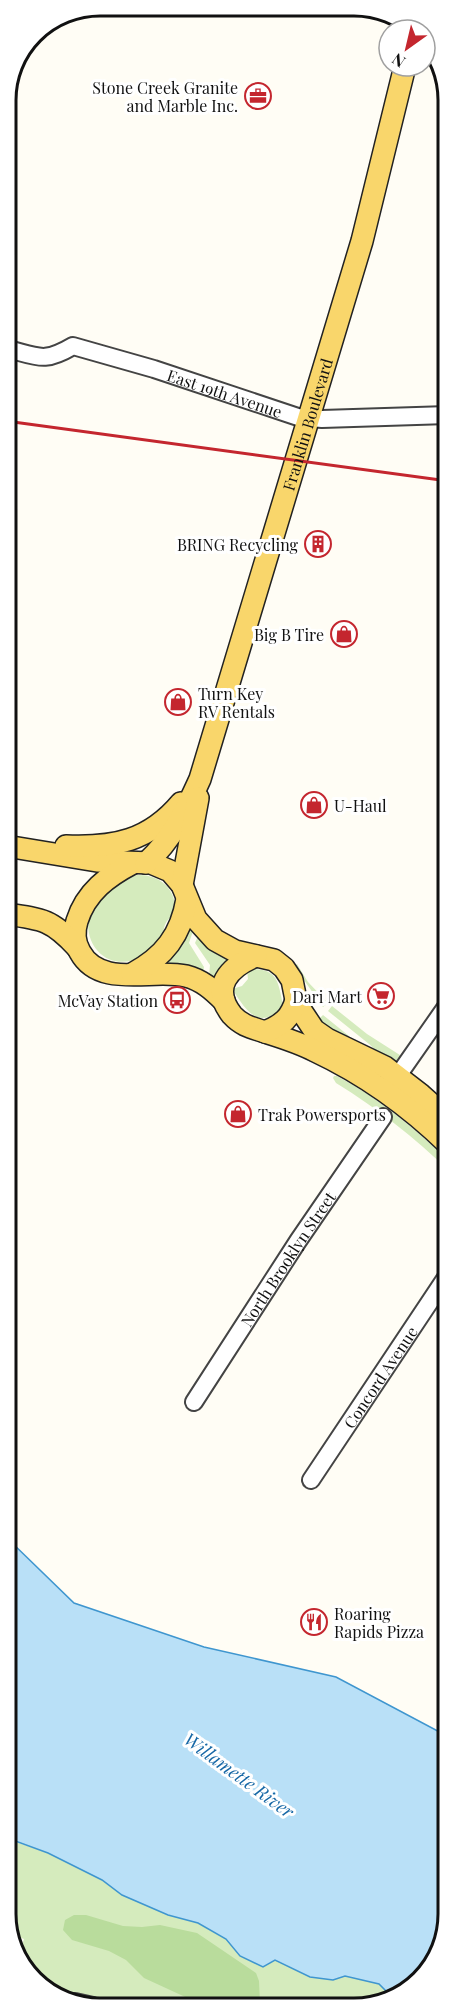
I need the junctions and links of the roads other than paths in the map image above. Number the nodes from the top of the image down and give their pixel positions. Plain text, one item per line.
1 (402, 78) edge
2 (17, 351) edge
3 (438, 416) edge
4 (310, 418) junction
5 (200, 780) junction
6 (17, 846) edge
7 (17, 848) edge
8 (140, 863) junction
9 (184, 892) junction
10 (17, 915) edge
11 (77, 947) junction
12 (256, 956) junction
13 (132, 974) junction
14 (296, 1000) junction
15 (224, 1001) junction
16 (438, 1018) edge
17 (265, 1032) junction
18 (392, 1085) junction
19 (438, 1114) edge
20 (383, 1117) dead end
21 (438, 1136) edge
22 (438, 1290) edge
23 (194, 1402) dead end
24 (311, 1480) dead end

1 - 4 main road, Franklin Boulevard
2 - 4 street, East 19th Avenue
3 - 4 street, East 19th Avenue
4 - 5 main road, Franklin Boulevard
5 - 6 main road
5 - 8 main road, Franklin Boulevard
5 - 9 main road, Franklin Boulevard
7 - 8 main road
8 - 9 main road
8 - 11 main road, Franklin Boulevard
9 - 12 main road
9 - 13 main road, Franklin Boulevard
10 - 11 main road
11 - 13 main road
12 - 14 main road
12 - 15 main road
13 - 15 main road
14 - 17 main road
14 - 18 main road
15 - 17 main road
16 - 18 street
17 - 18 main road
18 - 19 main road
18 - 21 main road
20 - 23 street, North Brooklyn Street
22 - 24 street, Concord Avenue

